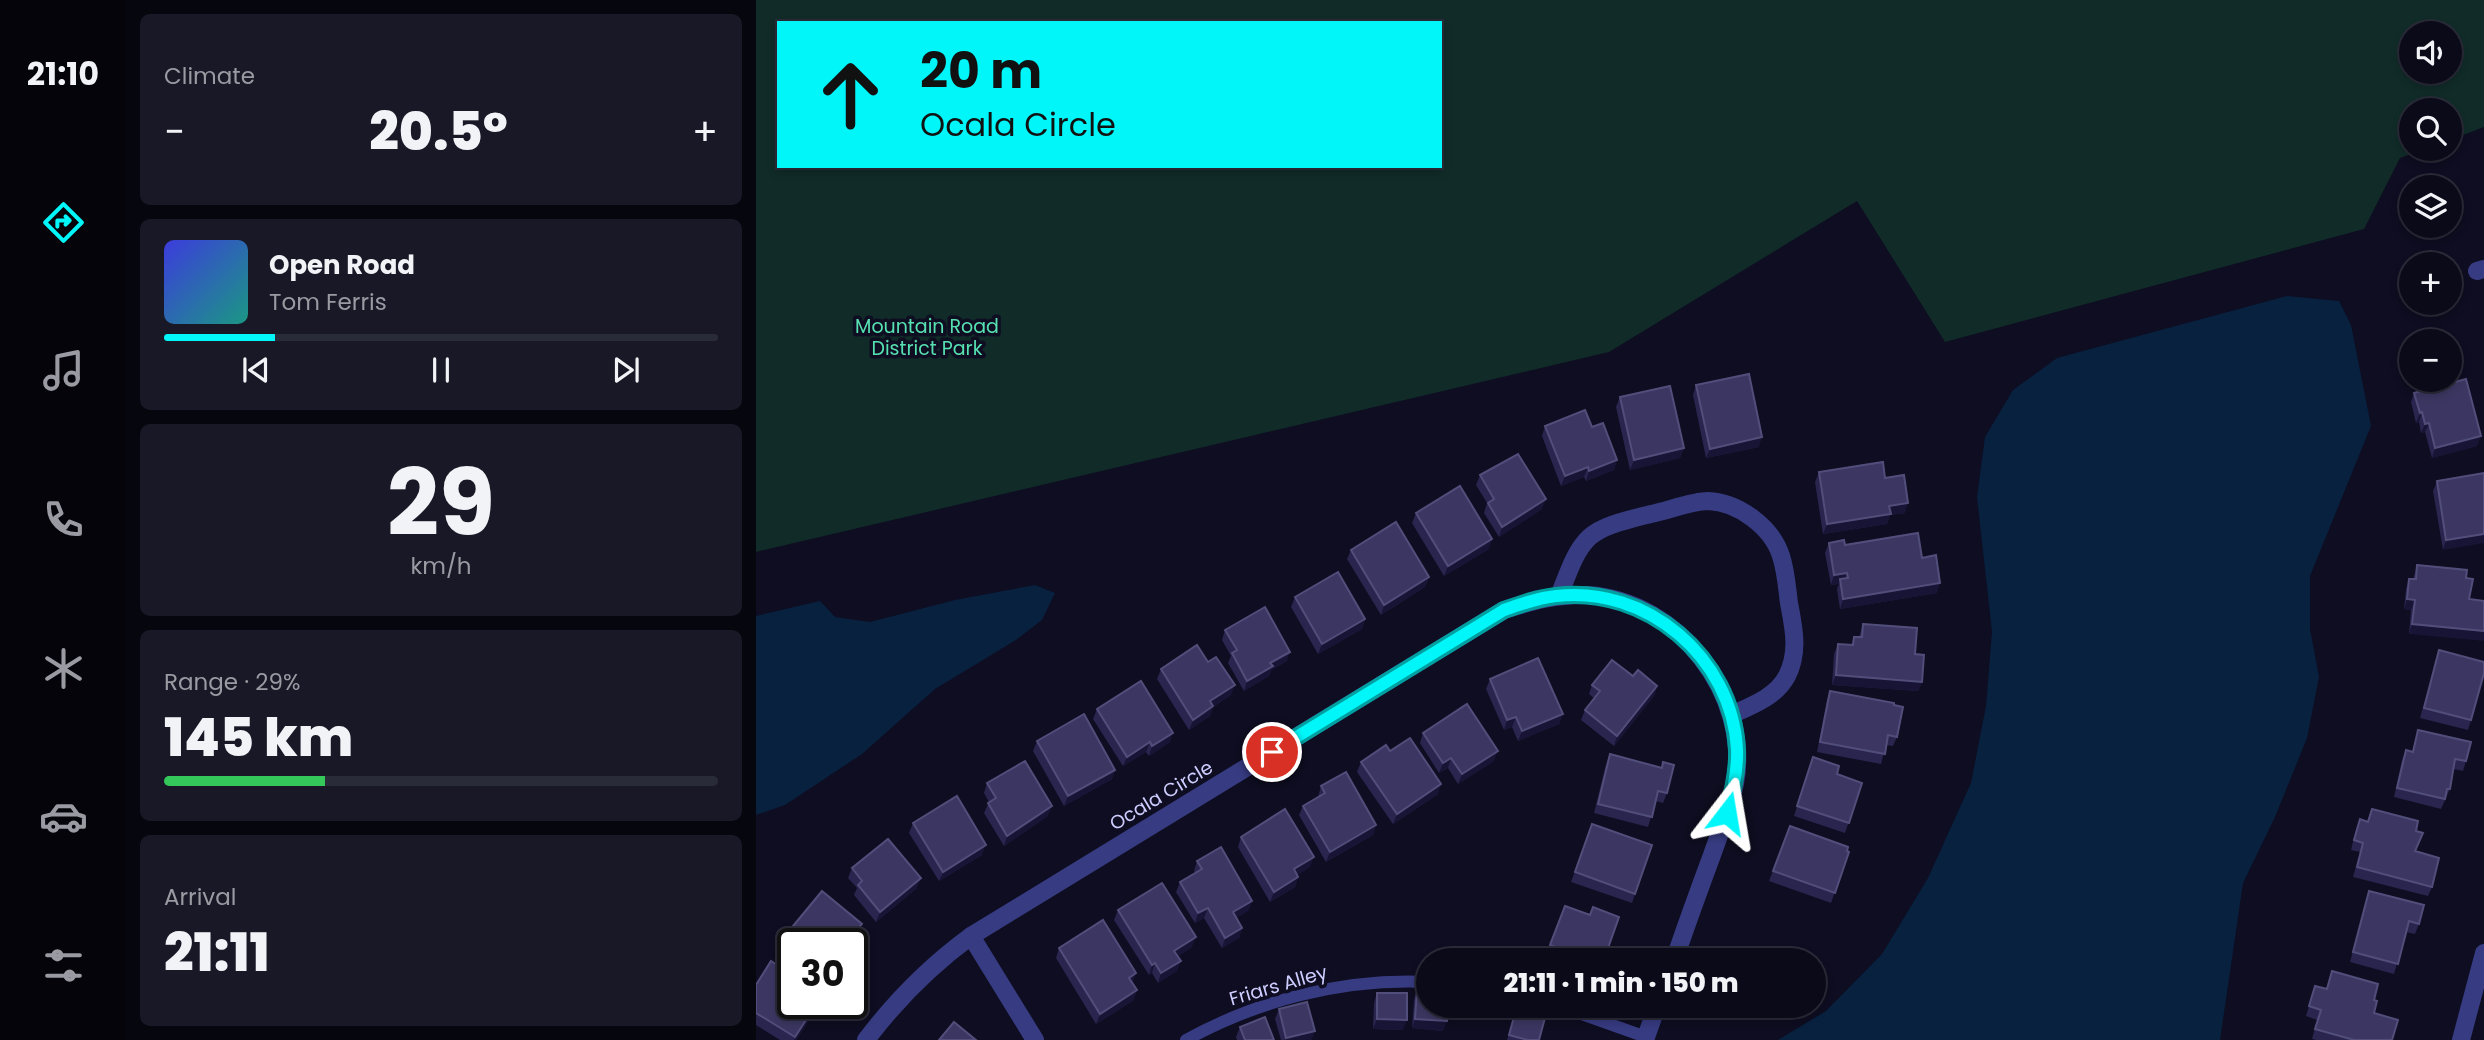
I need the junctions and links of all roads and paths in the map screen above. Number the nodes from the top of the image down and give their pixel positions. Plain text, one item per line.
1 (1559, 596) junction
2 (1731, 715) junction
3 (971, 936) junction
4 (1679, 948) edge
5 (2484, 953) edge
6 (1416, 982) edge
7 (1591, 1018) edge
8 (1652, 1018) edge
9 (1645, 1038) edge
10 (866, 1040) edge
11 (1035, 1040) edge
12 (1186, 1040) edge
13 (2461, 1040) edge

1 - 2 street, Ocala Circle
1 - 2 street
1 - 3 street, Ocala Circle
2 - 4 street, Ocala Circle
3 - 10 street, Ocala Circle
3 - 11 street
5 - 13 street
6 - 12 lane, Friars Alley
7 - 9 lane
8 - 9 street

